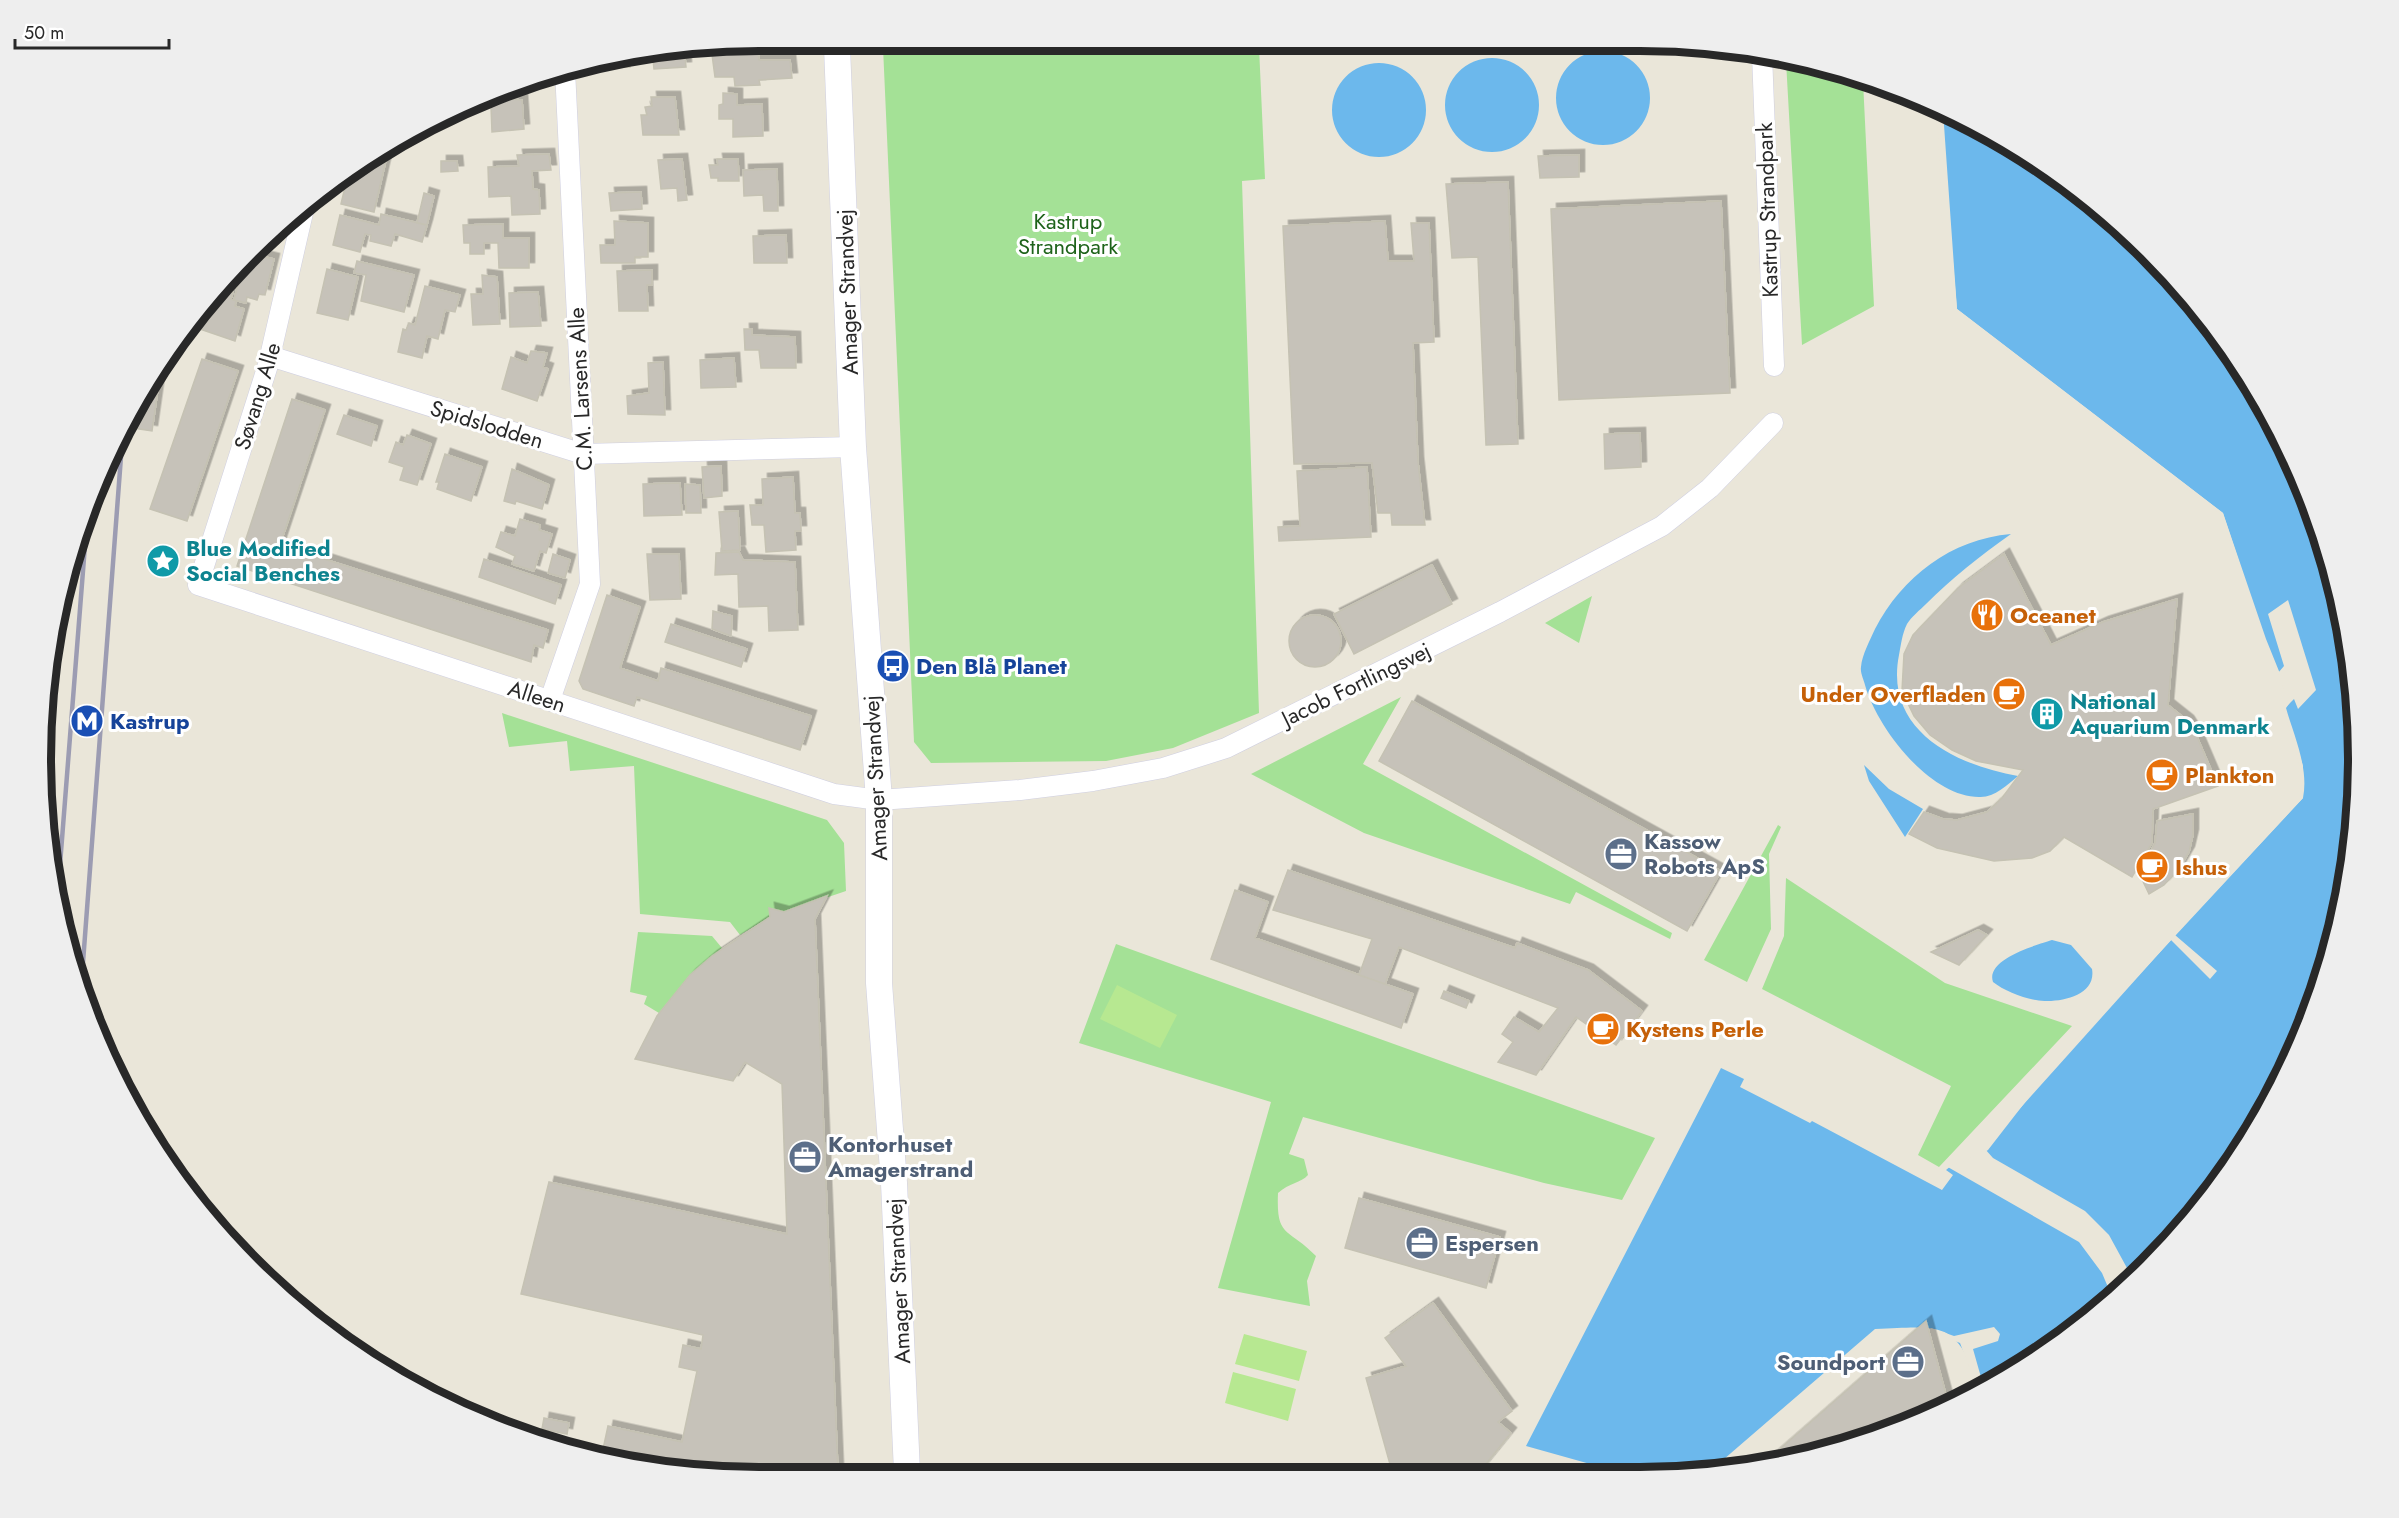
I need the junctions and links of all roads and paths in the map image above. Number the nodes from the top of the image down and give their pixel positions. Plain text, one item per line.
1 (837, 51) edge
2 (1762, 62) edge
3 (566, 78) edge
4 (302, 219) edge
5 (270, 356) junction
6 (1774, 366) dead end
7 (1773, 423) dead end
8 (853, 447) junction
9 (583, 454) junction
10 (198, 585) joint
11 (550, 700) junction
12 (879, 800) junction
13 (907, 1467) edge

1 - 8 street, Amager Strandvej
2 - 6 street, Kastrup Strandpark
3 - 9 street, C.M. Larsens Alle
4 - 5 street, Søvang Alle
5 - 9 street, Spidslodden
5 - 10 street, Søvang Alle
7 - 12 street, Jacob Fortlingsvej
8 - 9 street, Spidslodden
8 - 12 street, Amager Strandvej
9 - 11 street, C.M. Larsens Alle
10 - 11 street, Alleen
11 - 12 street, Alleen
12 - 13 street, Amager Strandvej

